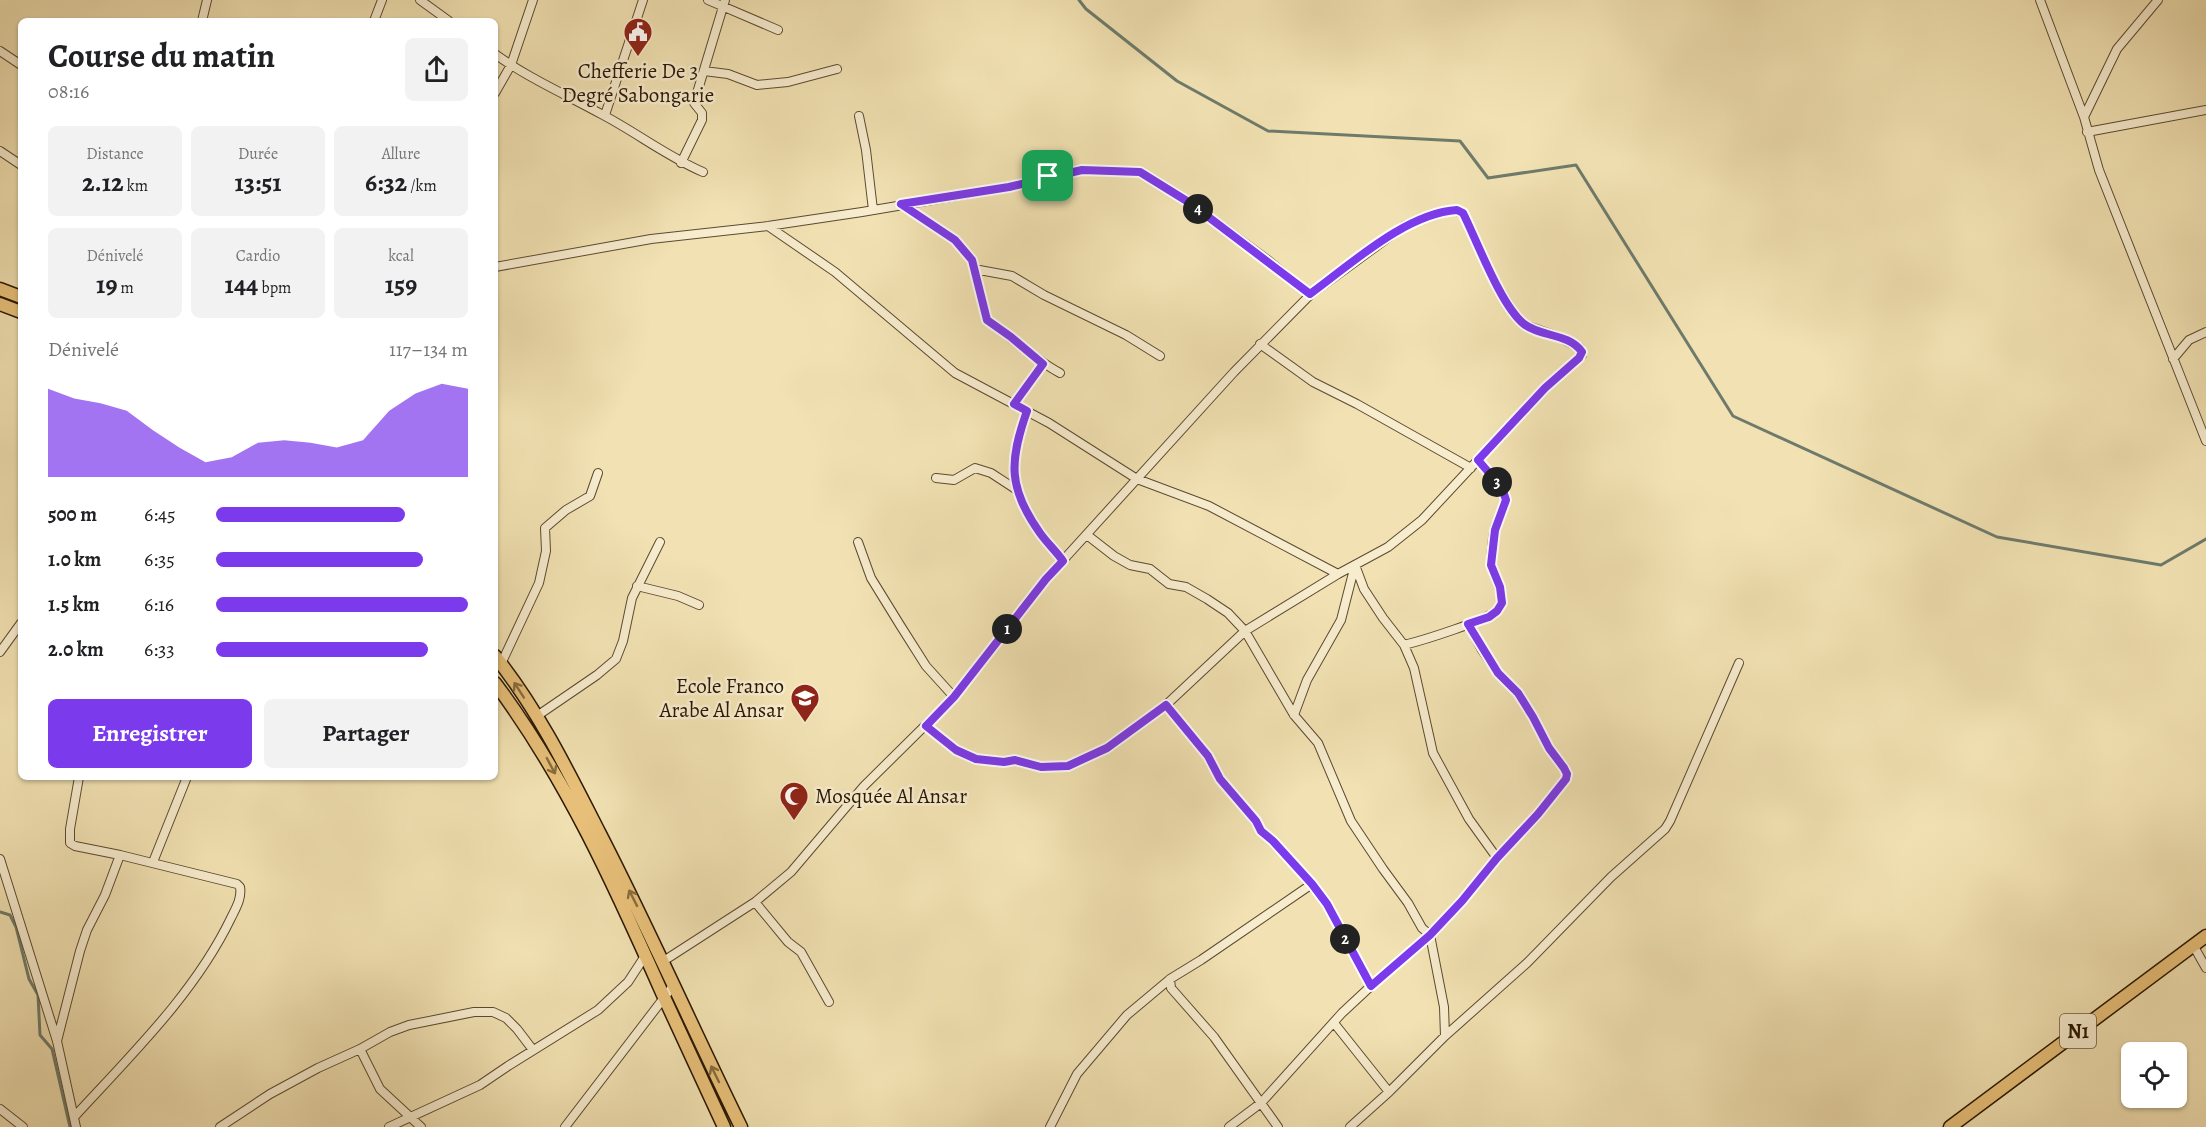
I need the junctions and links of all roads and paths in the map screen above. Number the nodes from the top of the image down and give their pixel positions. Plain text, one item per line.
1 (207, 0) edge
2 (381, 0) edge
3 (420, 0) edge
4 (643, 0) edge
5 (708, 0) edge
6 (2040, 0) edge
7 (2158, 0) edge
8 (531, 2) edge
9 (724, 3) edge
10 (203, 18) edge
11 (375, 18) edge
12 (445, 18) edge
13 (778, 30) dead end
14 (0, 51) edge
15 (498, 56) edge
16 (18, 62) edge
17 (511, 65) junction
18 (837, 69) dead end
19 (704, 71) junction
20 (498, 88) edge
21 (2206, 110) edge
22 (604, 115) junction
23 (859, 116) dead end
24 (2084, 117) junction
25 (2087, 132) junction
26 (0, 151) edge
27 (18, 163) edge
28 (681, 163) junction
29 (703, 172) dead end
30 (901, 204) junction
31 (873, 210) junction
32 (768, 226) junction
33 (498, 266) edge
34 (974, 269) junction
35 (0, 289) edge
36 (1310, 294) junction
37 (18, 296) edge
38 (0, 304) edge
39 (18, 311) edge
40 (2206, 332) edge
41 (1260, 344) junction
42 (1160, 356) dead end
43 (2174, 359) junction
44 (1043, 364) junction
45 (1060, 373) dead end
46 (1014, 404) junction
47 (1027, 411) junction
48 (2206, 441) edge
49 (1478, 460) junction
50 (1472, 468) junction
51 (598, 472) dead end
52 (936, 478) dead end
53 (1137, 479) junction
54 (1017, 490) junction
55 (1087, 535) junction
56 (660, 542) dead end
57 (858, 542) dead end
58 (1063, 561) junction
59 (1355, 565) junction
60 (1338, 574) junction
61 (637, 586) junction
62 (699, 605) dead end
63 (1468, 624) junction
64 (18, 627) edge
65 (1245, 631) junction
66 (1404, 645) junction
67 (0, 652) edge
68 (498, 660) edge
69 (1739, 663) dead end
70 (498, 687) edge
71 (954, 697) junction
72 (1166, 705) junction
73 (1294, 715) junction
74 (537, 716) junction
75 (926, 726) junction
76 (78, 780) edge
77 (186, 780) edge
78 (120, 855) junction
79 (1497, 858) junction
80 (0, 859) edge
81 (153, 862) junction
82 (1312, 884) junction
83 (754, 902) junction
84 (1430, 935) junction
85 (2206, 936) edge
86 (2193, 945) junction
87 (645, 956) junction
88 (662, 962) junction
89 (2206, 968) edge
90 (1170, 979) junction
91 (673, 986) junction
92 (1371, 986) junction
93 (664, 998) junction
94 (829, 1002) dead end
95 (1334, 1023) junction
96 (1445, 1036) junction
97 (57, 1041) junction
98 (360, 1049) junction
99 (533, 1050) junction
100 (1389, 1092) junction
101 (1261, 1103) junction
102 (0, 1109) edge
103 (75, 1116) junction
104 (411, 1117) junction
105 (23, 1127) edge
106 (76, 1127) edge
107 (220, 1127) edge
108 (389, 1127) edge
109 (421, 1127) edge
110 (565, 1127) edge
111 (724, 1127) edge
112 (741, 1127) edge
113 (1050, 1127) edge
114 (1229, 1127) edge
115 (1278, 1127) edge
116 (1350, 1127) edge
117 (1950, 1127) edge

1 - 10 street
2 - 11 street
3 - 12 street
4 - 22 street
5 - 9 street
6 - 24 street
7 - 24 street
8 - 17 street
9 - 13 street
9 - 19 street
14 - 16 street
15 - 17 street
17 - 20 street
17 - 22 street
18 - 19 street
19 - 28 street
21 - 25 street
22 - 28 street
23 - 31 street
24 - 25 street
25 - 43 street
26 - 27 street
28 - 29 street
30 - 31 street
30 - 34 street
30 - 36 street
31 - 32 street
32 - 33 street
32 - 46 street
34 - 42 street
34 - 44 street
35 - 37 main road
36 - 41 street
36 - 49 street
38 - 39 main road
40 - 43 street
41 - 50 street
41 - 53 street
43 - 48 street
44 - 45 street
44 - 46 street
46 - 47 street
47 - 53 street
47 - 54 street
49 - 50 street
49 - 63 street
50 - 59 street
51 - 68 street
52 - 54 street
53 - 55 street
53 - 60 street
54 - 58 street
55 - 58 street
55 - 65 street
56 - 61 street
57 - 71 street
58 - 71 street
59 - 60 street
59 - 66 street
59 - 73 street
60 - 65 street
61 - 62 street
61 - 74 street
63 - 66 street
63 - 79 street
64 - 67 street
65 - 72 street
65 - 73 street
66 - 79 street
74 -> 68 main road
69 - 96 street
70 -> 87 main road
71 - 75 street
72 - 75 street
72 - 82 street
73 - 84 street
88 -> 74 main road
75 - 83 street
76 - 78 street
77 - 81 street
78 - 81 street
78 - 97 street
79 - 84 street
80 - 97 street
81 - 103 street
82 - 90 street
82 - 92 street
83 - 88 street
83 - 94 street
84 - 92 street
84 - 96 street
85 - 86 main road, N1
86 - 89 street
86 - 117 main road, N1
87 - 93 main road
87 - 99 street
88 - 91 main road
90 - 101 street
90 - 113 street
91 - 93 street
112 -> 91 main road
92 - 95 street
93 - 110 street
93 - 111 main road
95 - 100 street
95 - 101 street
96 - 100 street
97 - 103 street
98 - 99 street
98 - 104 street
98 - 107 street
99 - 104 street
100 - 116 street
101 - 114 street
101 - 115 street
102 - 105 street
103 - 106 street
104 - 108 street
104 - 109 street

